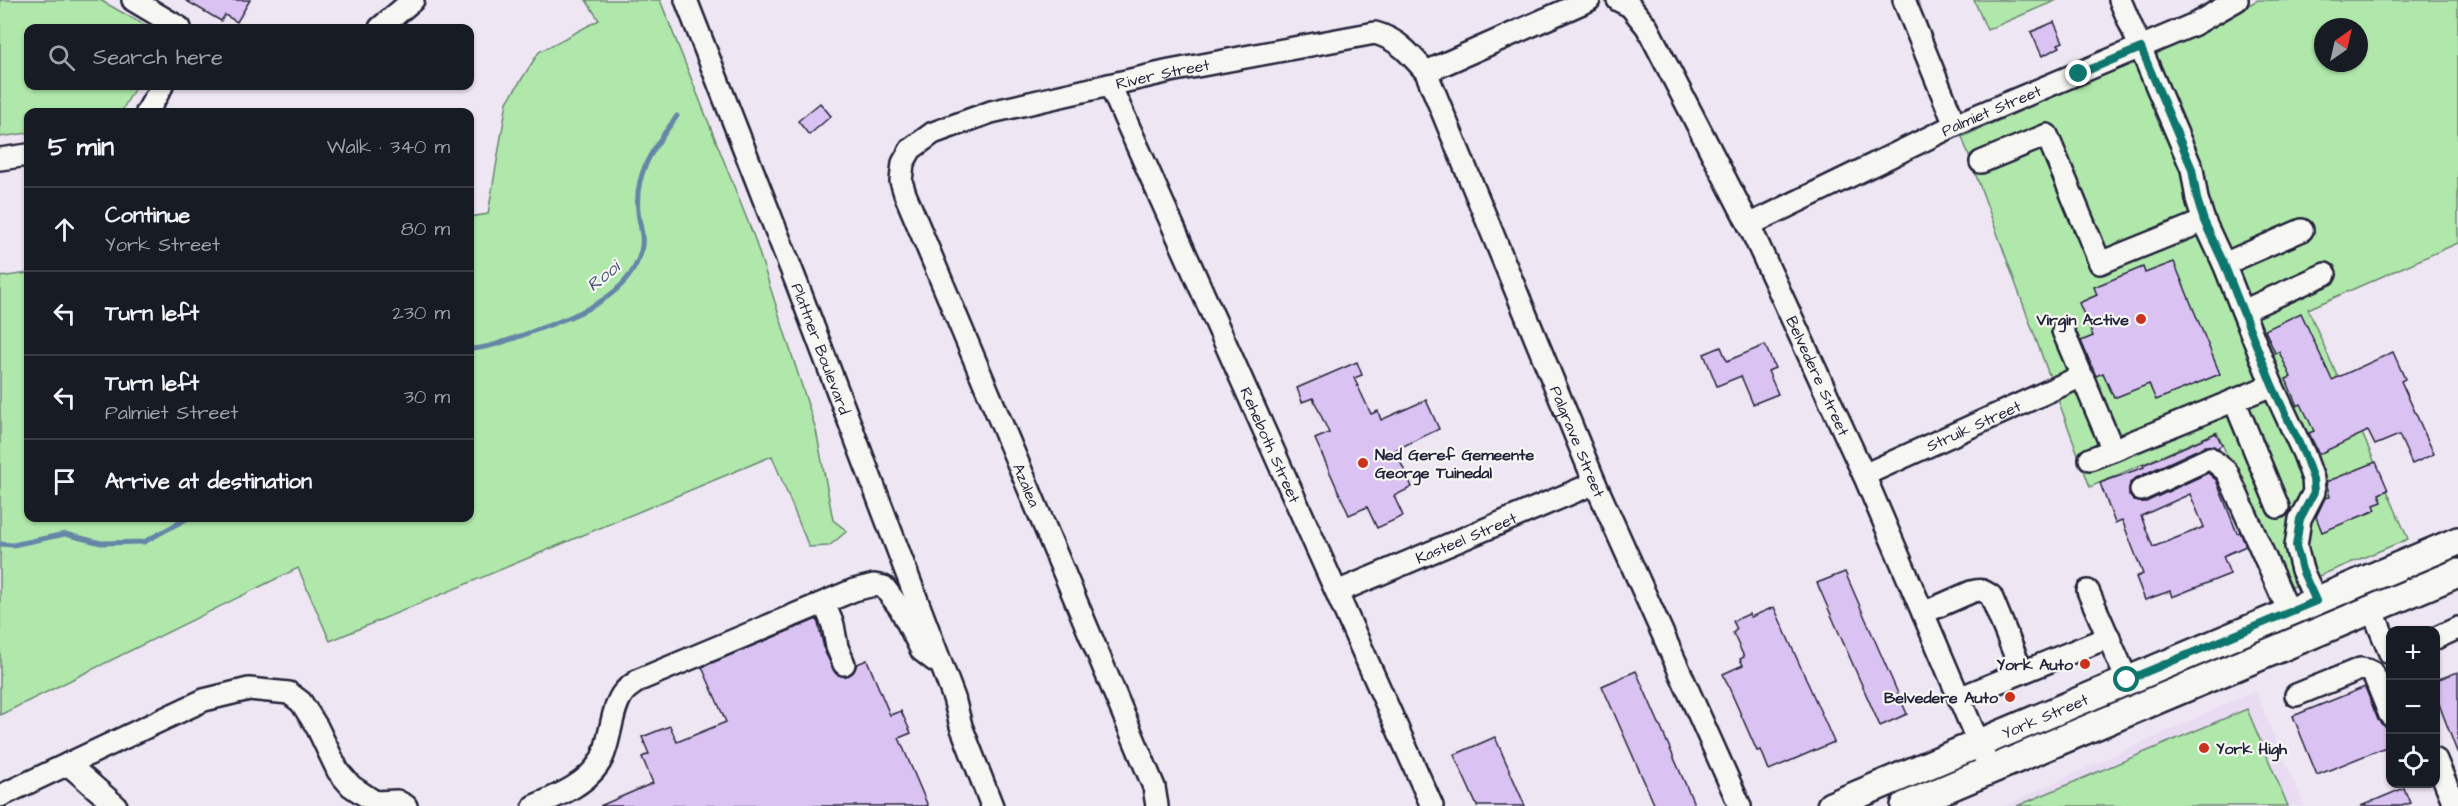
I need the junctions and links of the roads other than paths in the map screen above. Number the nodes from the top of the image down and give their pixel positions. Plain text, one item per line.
1 (133, 0) edge
2 (412, 0) edge
3 (686, 0) edge
4 (1589, 0) edge
5 (1618, 0) edge
6 (1904, 0) edge
7 (2120, 0) edge
8 (2237, 0) edge
9 (173, 24) edge
10 (385, 24) edge
11 (2141, 48) junction
12 (1426, 72) junction
13 (1110, 85) junction
14 (160, 90) edge
15 (149, 108) edge
16 (1956, 125) junction
17 (24, 156) edge
18 (0, 159) edge
19 (1981, 162) dead end
20 (903, 163) joint
21 (2204, 221) junction
22 (1749, 225) junction
23 (2302, 230) dead end
24 (2224, 264) junction
25 (2325, 274) dead end
26 (2243, 310) junction
27 (2063, 331) dead end
28 (2082, 376) junction
29 (2272, 385) junction
30 (2234, 400) junction
31 (2113, 450) junction
32 (2090, 459) dead end
33 (1864, 475) junction
34 (1594, 483) junction
35 (2141, 490) dead end
36 (2278, 507) dead end
37 (2458, 541) edge
38 (2458, 573) edge
39 (2088, 591) dead end
40 (1337, 592) junction
41 (2316, 601) junction
42 (824, 603) junction
43 (2372, 609) junction
44 (2289, 612) junction
45 (1923, 613) junction
46 (2458, 628) edge
47 (2440, 636) edge
48 (2109, 637) junction
49 (2386, 641) edge
50 (844, 664) dead end
51 (941, 664) junction
52 (2022, 672) junction
53 (2127, 680) junction
54 (2296, 695) dead end
55 (954, 698) junction
56 (1959, 698) junction
57 (2386, 703) edge
58 (1978, 744) junction
59 (68, 764) junction
60 (1990, 770) junction
61 (2440, 770) edge
62 (0, 796) edge
63 (371, 804) edge
64 (116, 806) edge
65 (406, 806) edge
66 (534, 806) edge
67 (993, 806) edge
68 (1003, 806) edge
69 (1157, 806) edge
70 (1432, 806) edge
71 (1740, 806) edge
72 (1831, 806) edge
73 (1905, 806) edge
74 (2455, 806) edge

1 - 9 street
2 - 10 street
3 - 51 street, Plattner Boulevard
4 - 12 street
5 - 22 street, Belvedere Street
6 - 16 street
7 - 11 street
8 - 11 street, Palmiet Street
11 - 16 street, Palmiet Street
11 - 21 street
12 - 13 street, River Street
12 - 34 street, Palgrave Street
13 - 20 street, River Street
13 - 40 street, Reheboth Street
14 - 15 street
16 - 22 street, Palmiet Street
17 - 18 street
19 - 21 street
20 - 69 street, Azalea
21 - 24 street
22 - 33 street, Belvedere Street
23 - 24 street
24 - 26 street
25 - 26 street
26 - 29 street
27 - 28 street
28 - 31 street
28 - 33 street, Struik Street
29 - 30 street
29 - 41 street
30 - 31 street
30 - 36 street
31 - 32 street
33 - 45 street, Belvedere Street
34 - 40 street, Kasteel Street
34 - 71 street, Palgrave Street
35 - 44 street
37 - 41 main road, York Street
38 - 43 main road, York Street
39 - 48 street
40 - 70 street, Reheboth Street
41 - 44 main road, York Street
42 - 50 street
42 - 51 street
42 - 66 street
43 - 49 street
43 - 60 main road, York Street
44 - 53 main road, York Street
45 - 52 street
45 - 56 street, Belvedere Street
46 - 47 street
48 - 52 street
48 - 53 street
51 - 55 street, Plattner Boulevard
52 - 56 street
53 - 58 main road, York Street
54 - 57 street
55 - 67 street, Plattner Boulevard
55 - 68 street, Plattner Boulevard
56 - 58 street, Belvedere Street
58 - 60 street, Belvedere Street
58 - 72 main road, York Street
59 - 62 street
59 - 63 street
59 - 64 street
60 - 73 main road, York Street
61 - 74 street
63 - 65 street

